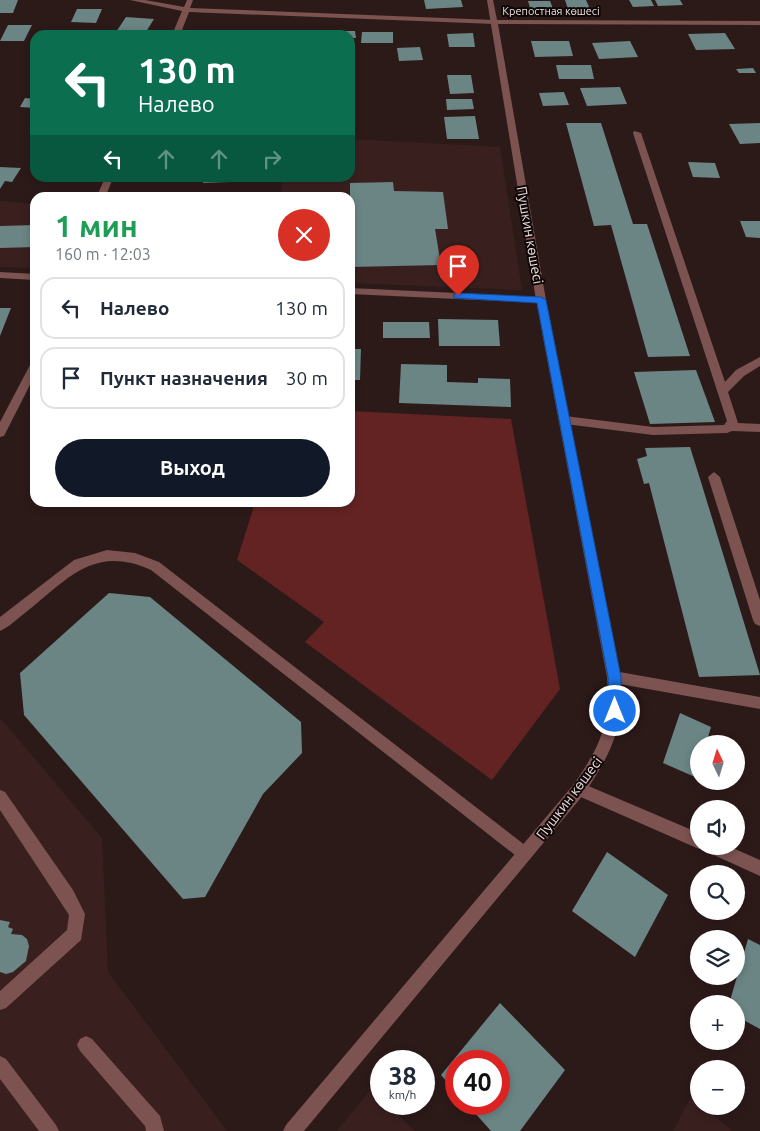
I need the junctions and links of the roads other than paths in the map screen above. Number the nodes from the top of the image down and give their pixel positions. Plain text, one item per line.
1 (133, 0) edge
2 (190, 0) edge
3 (490, 0) edge
4 (188, 10) junction
5 (494, 22) junction
6 (760, 23) edge
7 (178, 30) edge
8 (637, 133) dead end
9 (0, 275) edge
10 (30, 277) edge
11 (355, 291) edge
12 (541, 300) junction
13 (760, 361) edge
14 (30, 375) edge
15 (723, 391) junction
16 (566, 420) junction
17 (730, 427) junction
18 (760, 428) edge
19 (0, 433) edge
20 (714, 477) dead end
21 (760, 620) edge
22 (0, 625) edge
23 (614, 677) junction
24 (760, 703) edge
25 (579, 789) junction
26 (0, 797) edge
27 (690, 837) edge
28 (525, 854) junction
29 (730, 855) edge
30 (760, 868) edge
31 (0, 1002) edge
32 (86, 1045) dead end
33 (0, 1065) edge
34 (299, 1128) edge
35 (50, 1131) edge
36 (155, 1131) edge

1 - 4 street, Крепостная көшесі
2 - 4 street
3 - 5 street, Пушкин көшесі
4 - 5 street, Крепостная көшесі
4 - 7 street
5 - 6 street, Крепостная көшесі
5 - 12 street, Пушкин көшесі
8 - 15 street
9 - 10 street
11 - 12 street
12 - 16 street, Пушкин көшесі
13 - 15 street
14 - 19 street
15 - 17 street
16 - 17 street
16 - 23 street, Пушкин көшесі
17 - 18 street
20 - 21 street
22 - 28 street
23 - 24 street
23 - 25 street, Пушкин көшесі
25 - 27 street
25 - 28 street, Пушкин көшесі
26 - 31 street
28 - 34 street, Пушкин көшесі
29 - 30 street
32 - 36 street
33 - 35 street

